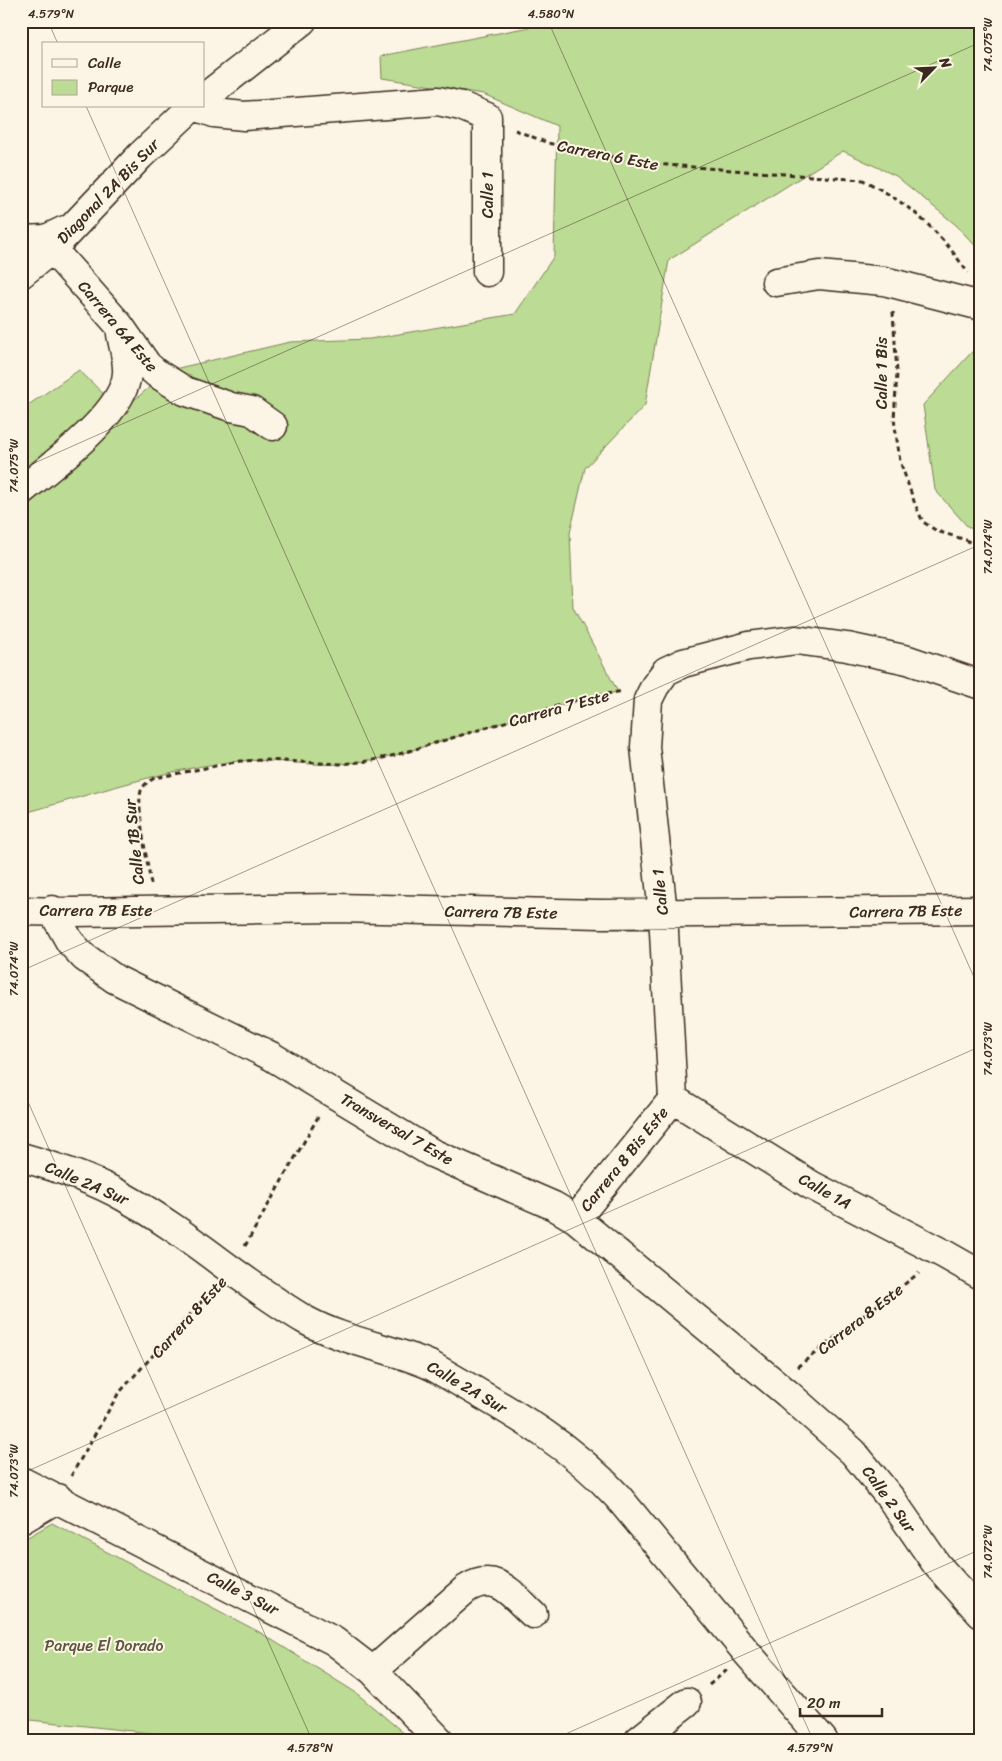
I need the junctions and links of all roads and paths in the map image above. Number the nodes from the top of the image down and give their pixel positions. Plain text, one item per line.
1 (302, 21) edge
2 (205, 97) edge
3 (192, 108) edge
4 (199, 108) edge
5 (487, 117) junction
6 (75, 225) junction
7 (21, 240) edge
8 (52, 249) junction
9 (487, 272) dead end
10 (21, 274) edge
11 (969, 275) dead end
12 (776, 282) dead end
13 (893, 306) dead end
14 (981, 306) edge
15 (119, 325) junction
16 (273, 426) dead end
17 (21, 491) edge
18 (981, 549) edge
19 (981, 685) edge
20 (655, 686) junction
21 (155, 778) joint
22 (52, 910) junction
23 (154, 910) junction
24 (981, 910) edge
25 (21, 911) edge
26 (663, 913) junction
27 (332, 1092) junction
28 (673, 1099) junction
29 (21, 1157) edge
30 (576, 1219) junction
31 (944, 1254) junction
32 (231, 1270) junction
33 (981, 1275) edge
34 (781, 1389) junction
35 (21, 1481) edge
36 (58, 1498) junction
37 (21, 1520) edge
38 (533, 1614) dead end
39 (981, 1614) edge
40 (748, 1654) junction
41 (373, 1671) junction
42 (687, 1702) joint
43 (439, 1740) edge
44 (639, 1740) edge
45 (824, 1740) edge

1 - 2 street
3 - 6 street, Diagonal 2A Bis Sur
4 - 5 street
5 - 9 street, Calle 1
5 - 11 path, Carrera 6 Este
6 - 7 street
6 - 8 street, Diagonal 2A Bis Sur
8 - 10 street, Diagonal 2A Bis Sur
8 - 15 street, Carrera 6A Este
12 - 14 street
13 - 18 path, Calle 1 Bis
15 - 16 street, Carrera 6A Este
15 - 17 street
19 - 20 street
20 - 21 path, Carrera 7 Este
20 - 26 street, Calle 1
21 - 23 path, Calle 1B Sur
22 - 23 street, Carrera 7B Este
22 - 25 street, Carrera 7B Este
22 - 27 street, Transversal 7 Este
23 - 26 street, Carrera 7B Este
24 - 26 street, Carrera 7B Este
26 - 28 street, Calle 1
27 - 30 street, Transversal 7 Este
27 - 32 path, Carrera 8 Este
28 - 30 street, Carrera 8 Bis Este
28 - 31 street, Calle 1A
29 - 32 street, Calle 2A Sur
30 - 34 street, Transversal 7 Este
31 - 33 street, Calle 1A
31 - 34 path, Carrera 8 Este
32 - 36 path, Carrera 8 Este
32 - 40 street, Calle 2A Sur
34 - 39 street, Calle 2 Sur
35 - 36 street, Calle 3 Sur
36 - 37 street
36 - 41 street, Calle 3 Sur
38 - 41 street
40 - 42 path
40 - 45 street, Calle 2A Sur
41 - 43 street, Calle 3 Sur
42 - 44 street

